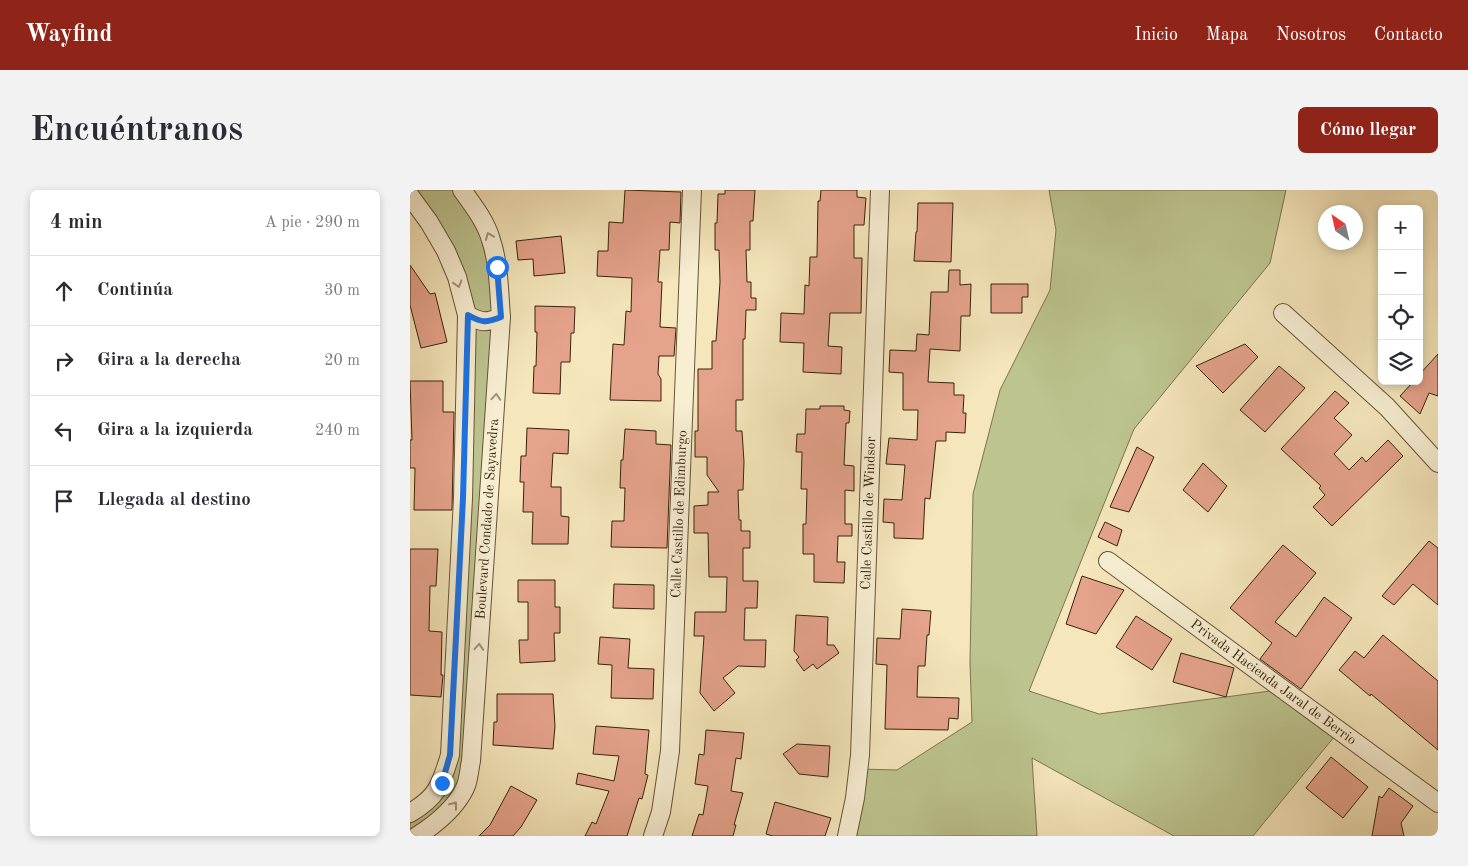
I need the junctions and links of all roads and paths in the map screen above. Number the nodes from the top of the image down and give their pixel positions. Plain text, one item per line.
1 (462, 190) edge
2 (692, 190) edge
3 (880, 190) edge
4 (410, 196) edge
5 (1282, 313) dead end
6 (468, 315) junction
7 (501, 317) junction
8 (1438, 463) edge
9 (1108, 561) dead end
10 (1438, 803) edge
11 (410, 812) edge
12 (417, 836) edge
13 (653, 836) edge
14 (847, 836) edge

7 -> 1 street, Boulevard Condado de Sayavedra
2 - 13 street, Calle Castillo de Edimburgo
3 - 14 street, Calle Castillo de Windsor
4 -> 6 street, Boulevard Condado de Sayavedra
5 - 8 street
6 - 7 street
6 - 11 street, Boulevard Condado de Sayavedra
12 -> 7 street, Boulevard Condado de Sayavedra
9 - 10 street, Privada Hacienda Jaral de Berrio

